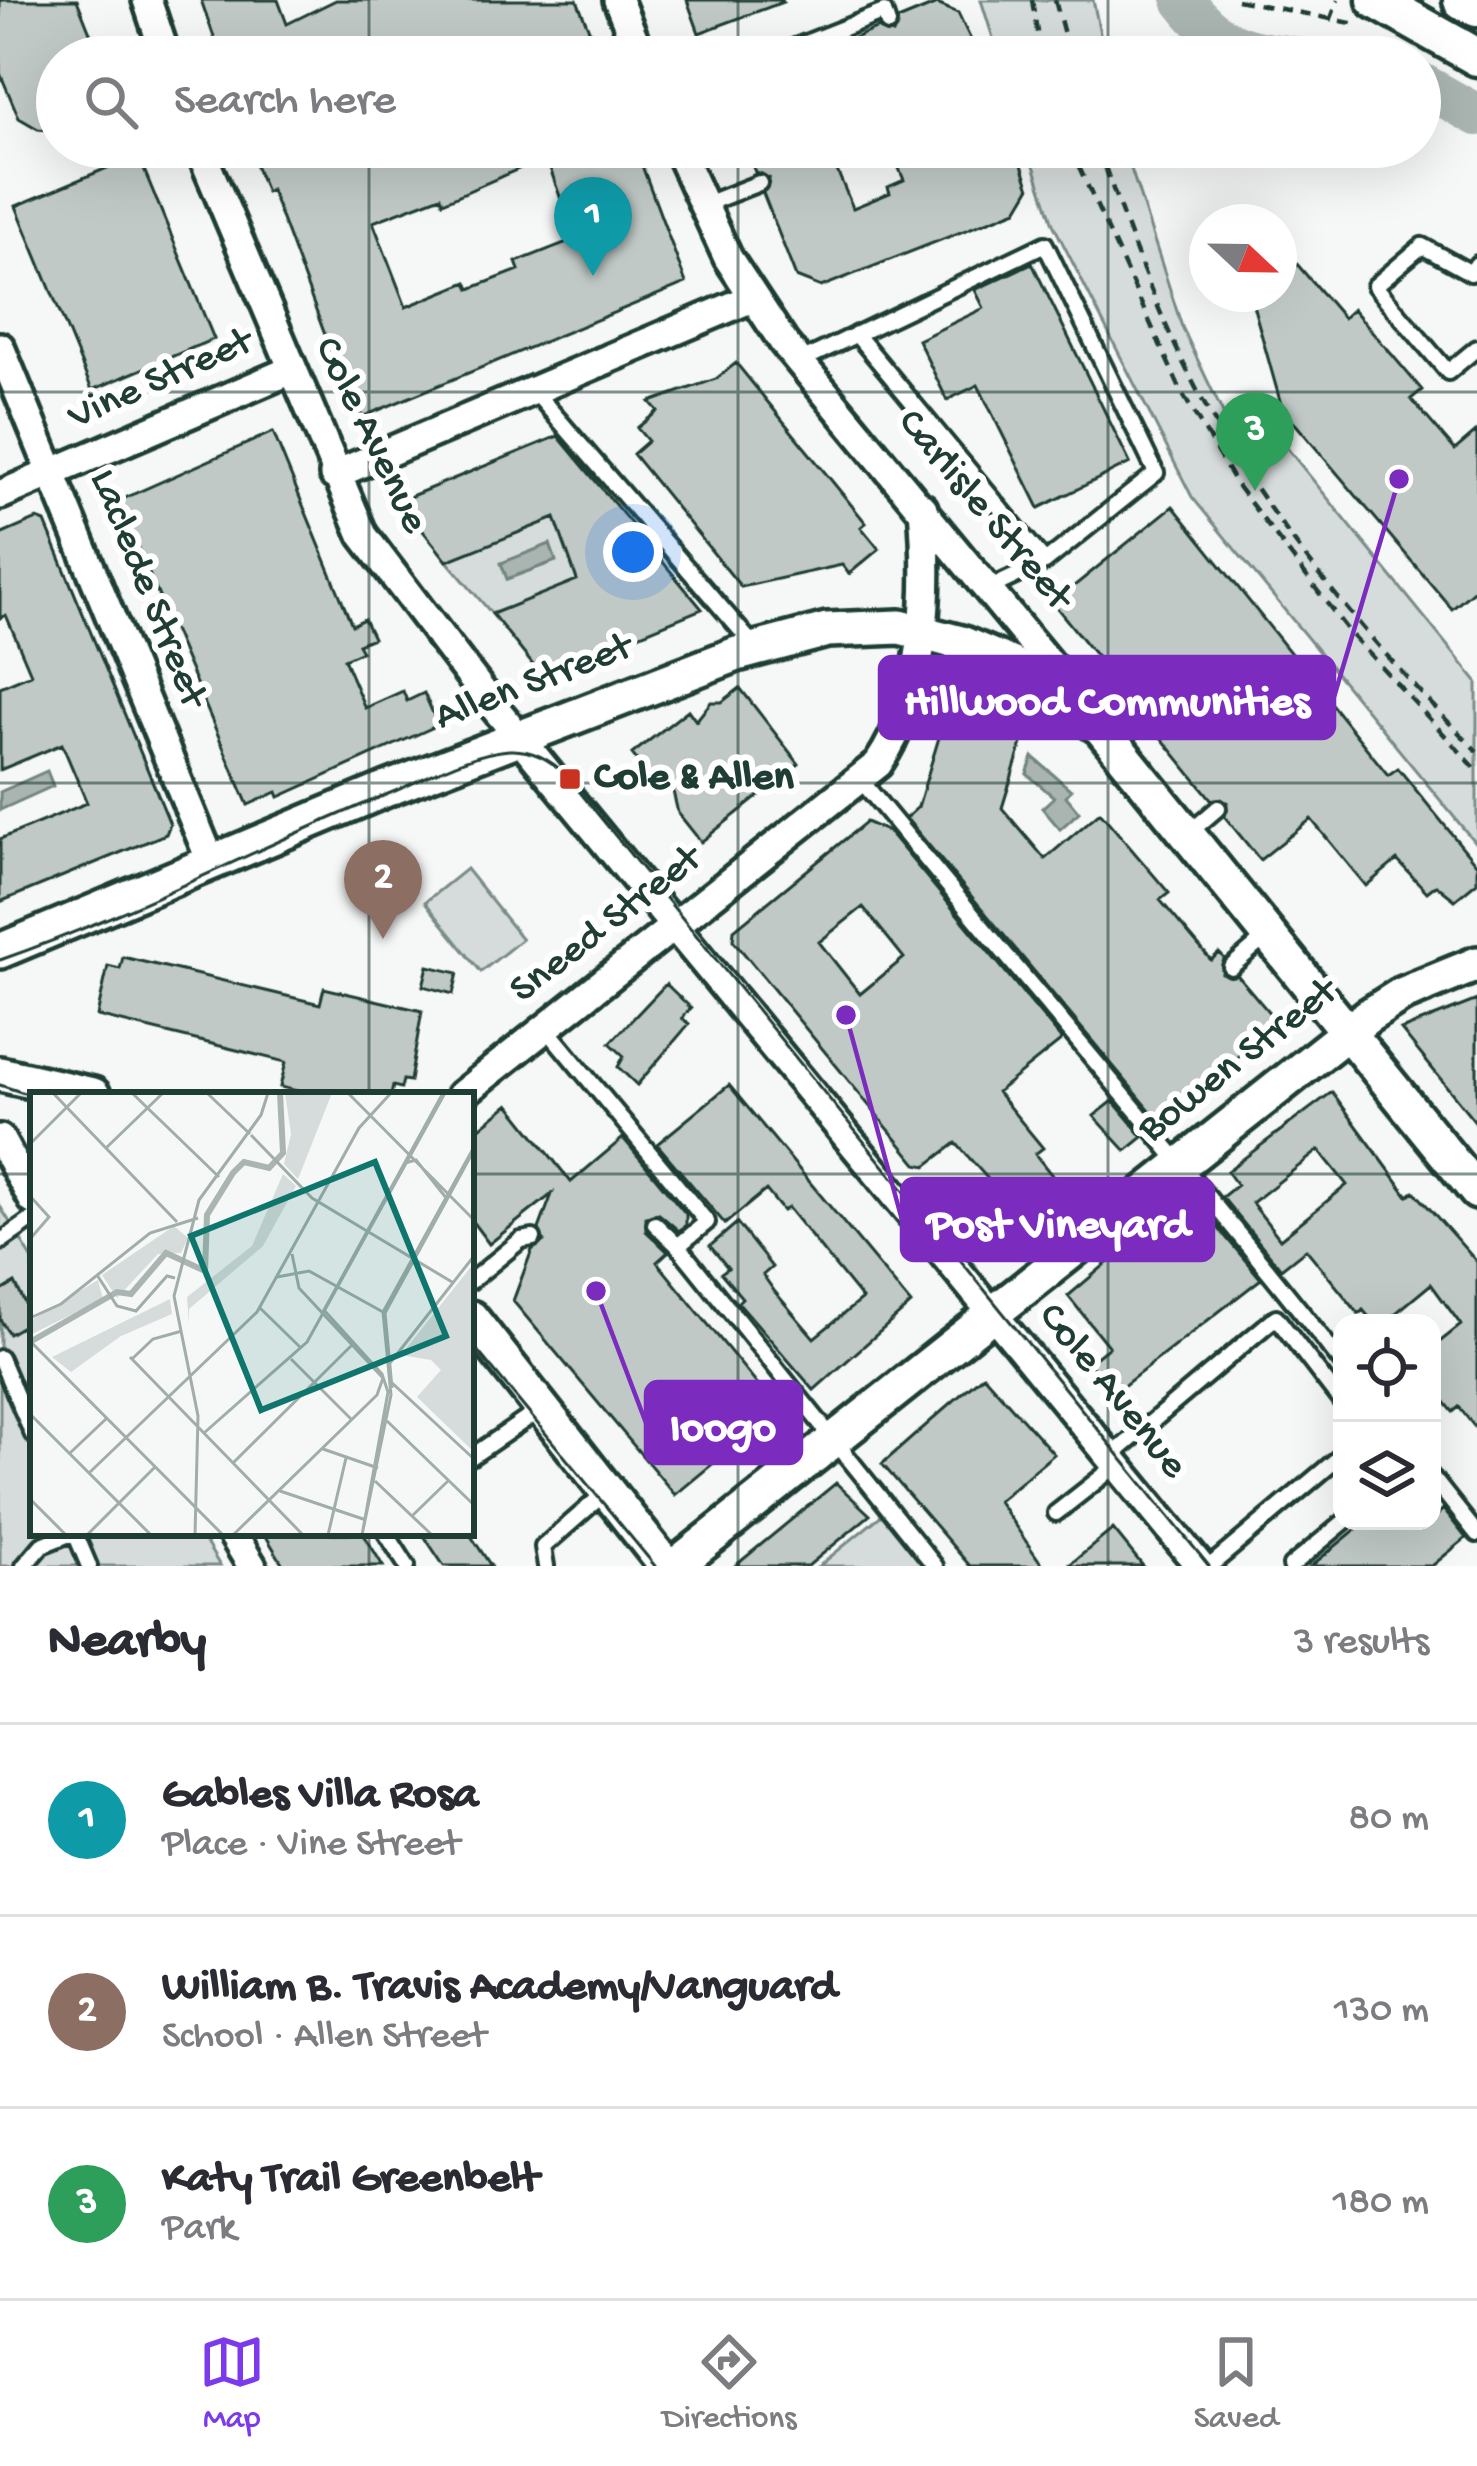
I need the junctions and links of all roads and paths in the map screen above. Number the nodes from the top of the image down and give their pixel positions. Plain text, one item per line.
1 (147, 0) edge
2 (618, 0) edge
3 (1032, 0) edge
4 (1055, 0) edge
5 (1237, 0) edge
6 (1339, 0) edge
7 (1462, 0) edge
8 (1477, 8) edge
9 (1371, 12) edge
10 (1330, 20) junction
11 (888, 24) dead end
12 (159, 36) edge
13 (633, 36) edge
14 (826, 36) edge
15 (1038, 36) edge
16 (1064, 36) edge
17 (1428, 36) edge
18 (1441, 42) edge
19 (1477, 57) edge
20 (207, 168) edge
21 (686, 168) edge
22 (1080, 168) edge
23 (1106, 168) edge
24 (759, 182) dead end
25 (702, 205) junction
26 (1475, 272) edge
27 (752, 298) junction
28 (856, 334) junction
29 (0, 347) edge
30 (1477, 348) edge
31 (799, 362) junction
32 (289, 371) junction
33 (533, 391) junction
34 (53, 473) junction
35 (334, 476) junction
36 (0, 495) edge
37 (923, 508) junction
38 (1045, 562) junction
39 (990, 588) junction
40 (920, 632) junction
41 (756, 648) junction
42 (1131, 700) dead end
43 (1102, 728) junction
44 (521, 737) junction
45 (1477, 751) edge
46 (1477, 770) edge
47 (860, 779) junction
48 (1218, 808) dead end
49 (1186, 835) junction
50 (212, 864) junction
51 (674, 927) junction
52 (1267, 936) junction
53 (0, 951) edge
54 (1477, 964) edge
55 (1231, 967) dead end
56 (546, 1028) junction
57 (1345, 1034) junction
58 (0, 1074) edge
59 (80, 1092) edge
60 (465, 1092) edge
61 (0, 1138) edge
62 (1184, 1162) junction
63 (1477, 1192) edge
64 (30, 1194) edge
65 (30, 1221) edge
66 (655, 1224) dead end
67 (533, 1238) dead end
68 (0, 1242) edge
69 (678, 1246) junction
70 (474, 1279) edge
71 (992, 1313) junction
72 (474, 1322) edge
73 (1333, 1352) edge
74 (0, 1358) edge
75 (1333, 1391) edge
76 (542, 1408) junction
77 (30, 1428) edge
78 (834, 1439) junction
79 (474, 1455) edge
80 (1113, 1461) junction
81 (1333, 1462) edge
82 (1441, 1488) edge
83 (607, 1492) junction
84 (1056, 1513) dead end
85 (1334, 1530) edge
86 (1477, 1534) edge
87 (66, 1536) edge
88 (75, 1536) edge
89 (234, 1536) edge
90 (388, 1536) edge
91 (24, 1566) edge
92 (89, 1566) edge
93 (252, 1566) edge
94 (407, 1566) edge
95 (546, 1566) edge
96 (670, 1566) edge
97 (935, 1566) edge
98 (1200, 1566) edge
99 (1210, 1566) edge
100 (1291, 1566) edge

1 - 12 street
2 - 13 street
3 - 15 path
4 - 16 path
5 - 10 path
6 - 10 path
7 - 8 main road
9 - 10 path
9 - 17 main road
11 - 14 lane
18 - 19 main road
20 - 32 street, Cole Avenue
21 - 25 street, Carlisle Street
22 - 46 path
23 - 45 path
24 - 25 lane
25 - 27 street, Carlisle Street
26 - 30 lane
27 - 31 street, Carlisle Street
27 - 33 street
28 - 31 lane
28 - 38 lane
28 - 38 lane
29 - 34 street, Laclede Street
31 - 37 street, Carlisle Street
32 - 34 street, Vine Street
32 - 35 street, Cole Avenue
33 - 35 street
33 - 41 lane
34 - 36 street, Vine Street
34 - 50 street, Laclede Street
35 - 44 street, Cole Avenue
37 - 39 street, Carlisle Street
37 - 40 street, Sneed Street
38 - 39 lane
39 - 43 street, Carlisle Street
40 - 41 street, Allen Street
40 - 43 street, Allen Street
40 - 47 street, Sneed Street
41 - 44 street, Allen Street
42 - 43 lane
43 - 49 street, Carlisle Street
44 - 50 street, Allen Street
44 - 51 street, Cole Avenue
47 - 51 street, Sneed Street
47 - 62 lane
48 - 49 lane
49 - 52 street, Carlisle Street
50 - 53 street, Allen Street
51 - 56 street, Sneed Street
51 - 71 street, Cole Avenue
52 - 55 lane
52 - 57 street, Carlisle Street
54 - 57 street, Bowen Street
56 - 60 street, Sneed Street
56 - 69 lane
57 - 62 street, Bowen Street
57 - 63 street, Carlisle Street
58 - 59 street
61 - 64 street
62 - 71 street, Bowen Street
62 - 73 lane
65 - 68 lane
66 - 69 lane
67 - 70 lane
69 - 78 lane
71 - 78 street, Bowen Street
71 - 80 street, Cole Avenue
72 - 76 street
74 - 77 lane
75 - 80 lane
76 - 79 lane
76 - 83 street
78 - 96 street, Bowen Street
78 - 97 lane
80 - 84 lane
80 - 98 street, Cole Avenue
81 - 99 lane
82 - 86 lane
83 - 95 lane
83 - 96 street
85 - 100 lane
87 - 91 lane
88 - 92 lane
89 - 93 street
90 - 94 lane

